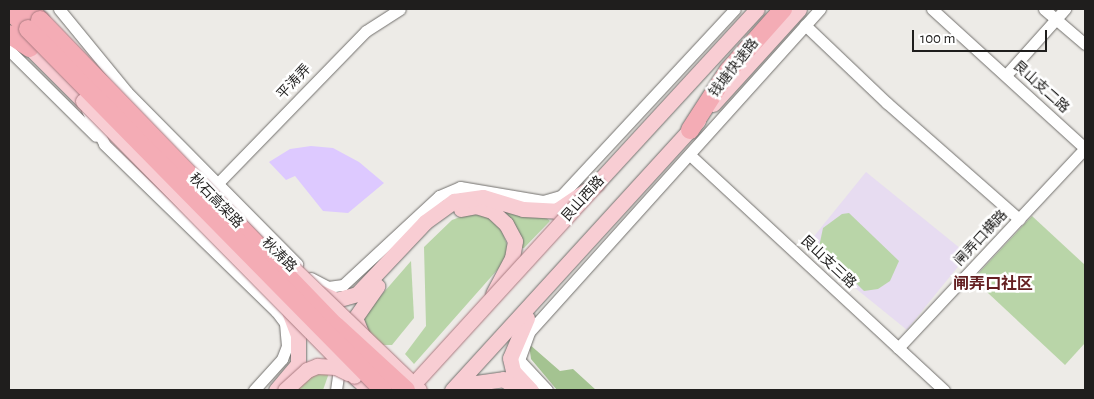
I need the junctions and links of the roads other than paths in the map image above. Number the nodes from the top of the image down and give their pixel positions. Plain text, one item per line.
1 (29, 9) edge
2 (400, 9) edge
3 (735, 9) edge
4 (757, 9) edge
5 (783, 9) edge
6 (799, 9) edge
7 (820, 9) edge
8 (932, 9) edge
9 (1044, 9) edge
10 (1065, 9) edge
11 (9, 10) edge
12 (48, 10) edge
13 (1056, 19) junction
14 (805, 25) junction
15 (9, 26) edge
16 (9, 34) edge
17 (1085, 44) edge
18 (30, 48) junction
19 (9, 50) edge
20 (1006, 76) junction
21 (83, 101) junction
22 (690, 130) junction
23 (104, 144) junction
24 (1085, 148) edge
25 (691, 156) junction
26 (597, 183) junction
27 (218, 184) junction
28 (1019, 219) junction
29 (311, 283) junction
30 (547, 287) junction
31 (287, 306) junction
32 (486, 306) junction
33 (365, 338) junction
34 (898, 348) junction
35 (350, 366) junction
36 (254, 390) edge
37 (276, 390) edge
38 (285, 390) edge
39 (336, 390) edge
40 (369, 390) edge
41 (383, 390) edge
42 (407, 390) edge
43 (418, 390) edge
44 (427, 390) edge
45 (452, 390) edge
46 (465, 390) edge
47 (520, 390) edge
48 (531, 390) edge
49 (547, 390) edge
50 (944, 390) edge

1 - 42 highway, 秋石高架路, bridge
2 - 27 street, 平涛弄
3 - 29 street
4 - 26 main road, 艮山西路
5 - 22 highway, 钱塘快速路
6 - 22 main road
7 - 14 street
8 - 20 street, 艮山支二路
9 - 13 street
10 - 13 street
11 - 41 highway, 秋石高架路, bridge
12 - 27 street
12 - 29 main road, 秋涛路, bridge
13 - 17 street
13 - 20 street
14 - 25 street
14 - 28 street
15 - 18 main road
16 - 18 highway
18 - 21 main road
19 - 23 street
20 - 24 street, 艮山支二路
21 - 23 street
21 - 31 main road, bridge
22 - 30 main road
23 - 31 street
24 - 28 street, 闸弄口横路
25 - 34 street, 艮山支三路
25 - 49 street
26 - 29 main road, bridge
26 - 32 main road, 艮山西路, bridge
27 - 29 street
28 - 34 street, 闸弄口横路
29 - 31 street
29 - 33 main road, 秋涛路, bridge
30 - 45 main road
30 - 48 main road
31 - 35 main road, bridge
31 - 36 street
31 - 37 main road
32 - 33 main road, bridge
32 - 42 main road, 艮山西路, bridge
33 - 43 main road, 秋涛路, bridge
34 - 50 street, 艮山支三路
35 - 38 main road, bridge
35 - 39 street
35 - 40 main road
35 - 44 street
46 - 47 main road

